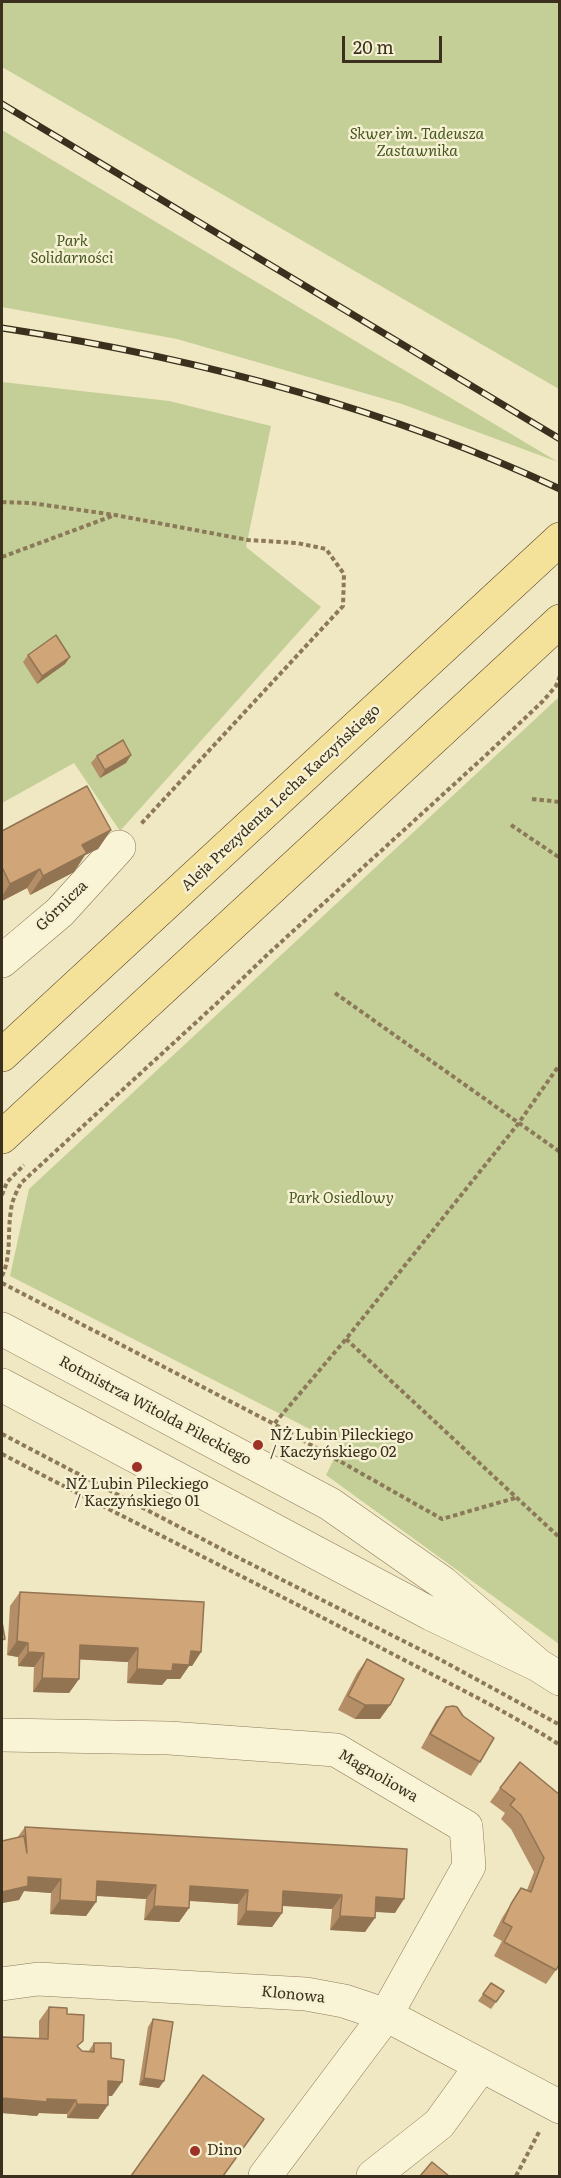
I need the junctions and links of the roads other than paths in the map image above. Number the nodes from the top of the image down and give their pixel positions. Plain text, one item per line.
1 (560, 539) edge
2 (560, 621) edge
3 (119, 847) road end
4 (2, 961) edge
5 (2, 1055) edge
6 (2, 1137) edge
7 (2, 1329) edge
8 (2, 1385) edge
9 (549, 1672) edge
10 (2, 1735) edge
11 (2, 1984) edge
12 (386, 2015) junction
13 (481, 2066) junction
14 (560, 2107) edge
15 (265, 2176) edge
16 (373, 2176) edge

1 - 5 main road, Aleja Prezydenta Lecha Kaczyńskiego
2 - 6 main road
3 - 4 street, Górnicza
7 - 9 street, Rotmistrza Witolda Pileckiego
8 - 9 street, Rotmistrza Witolda Pileckiego
10 - 12 street, Magnoliowa
11 - 12 street, Klonowa
12 - 13 street, Klonowa
12 - 15 street
13 - 14 street, Klonowa
13 - 16 street

